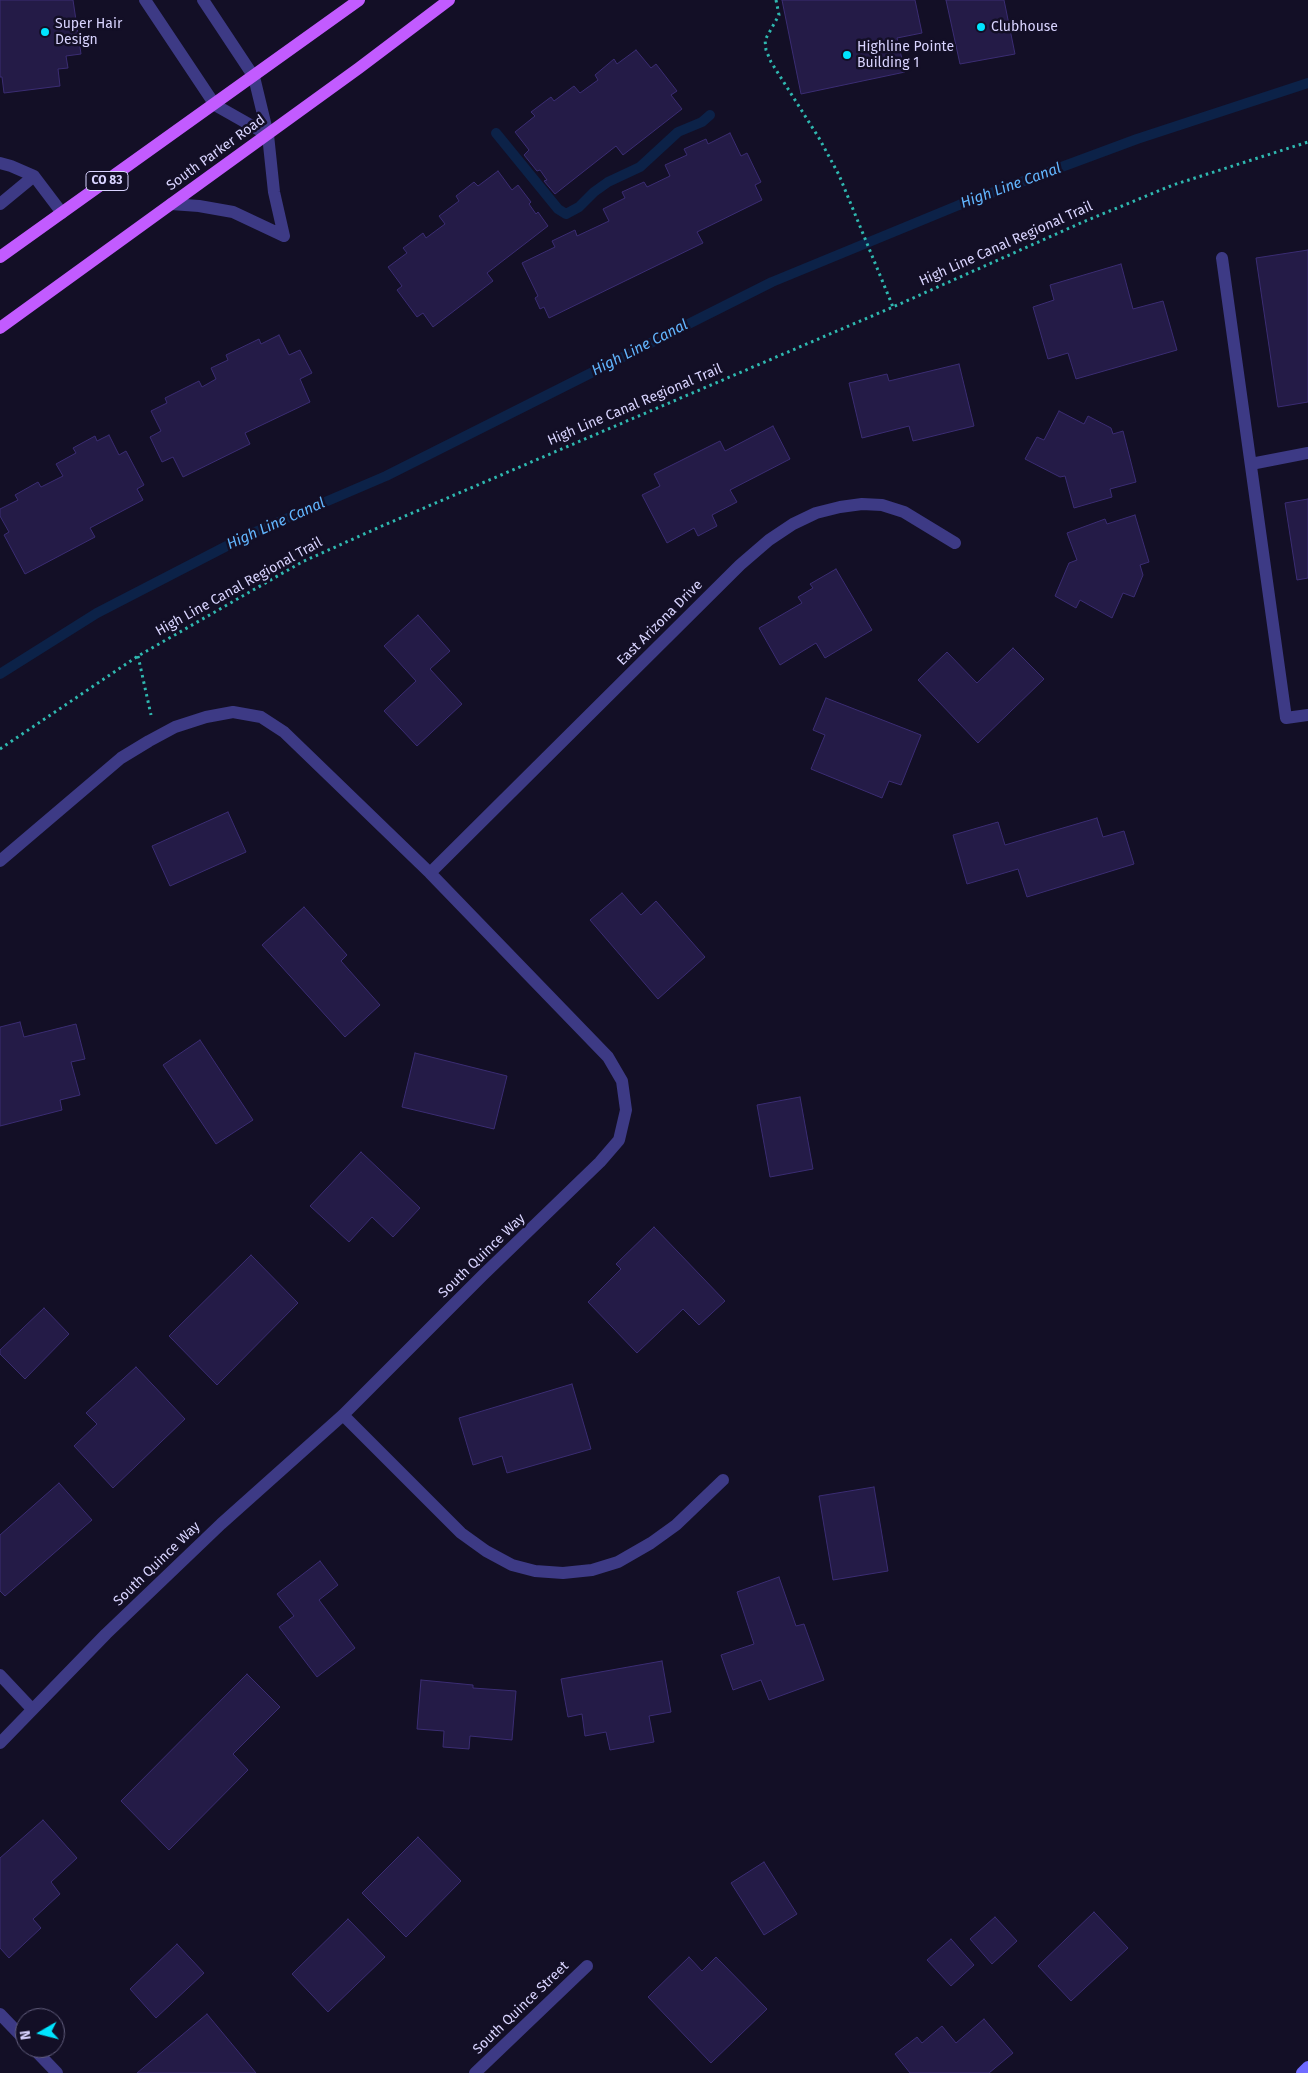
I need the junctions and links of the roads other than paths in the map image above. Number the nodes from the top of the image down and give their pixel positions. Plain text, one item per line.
1 (146, 0) edge
2 (202, 0) edge
3 (359, 0) edge
4 (449, 0) edge
5 (254, 77) junction
6 (215, 105) junction
7 (268, 135) junction
8 (0, 163) edge
9 (34, 176) junction
10 (0, 204) edge
11 (171, 204) junction
12 (62, 213) junction
13 (0, 257) edge
14 (1222, 258) dead end
15 (0, 328) edge
16 (1308, 453) edge
17 (1250, 464) junction
18 (955, 543) dead end
19 (1308, 715) edge
20 (0, 862) edge
21 (430, 873) junction
22 (343, 1415) junction
23 (722, 1480) dead end
24 (0, 1675) edge
25 (32, 1710) junction
26 (0, 1743) edge
27 (587, 1966) dead end
28 (0, 2014) edge
29 (15, 2030) edge
30 (42, 2058) edge
31 (1308, 2067) edge
32 (56, 2073) edge
33 (475, 2073) edge
34 (1302, 2073) edge

1 - 6 street
2 - 5 street
3 - 5 main road, CO 83
4 - 7 main road, South Parker Road
5 - 6 main road, CO 83
5 - 7 street
6 - 7 street
6 - 12 main road, CO 83
7 - 11 main road, South Parker Road
7 - 11 street
8 - 9 street
9 - 10 street
9 - 12 street
11 - 15 main road, South Parker Road
12 - 13 main road, CO 83
14 - 17 street
16 - 17 street
17 - 19 street
18 - 21 street, East Arizona Drive
20 - 21 street
21 - 22 street, South Quince Way
22 - 23 street
22 - 25 street, South Quince Way
24 - 25 street
25 - 26 street, South Quince Way
27 - 33 street, South Quince Street
28 - 29 street
30 - 32 street
31 - 34 street

